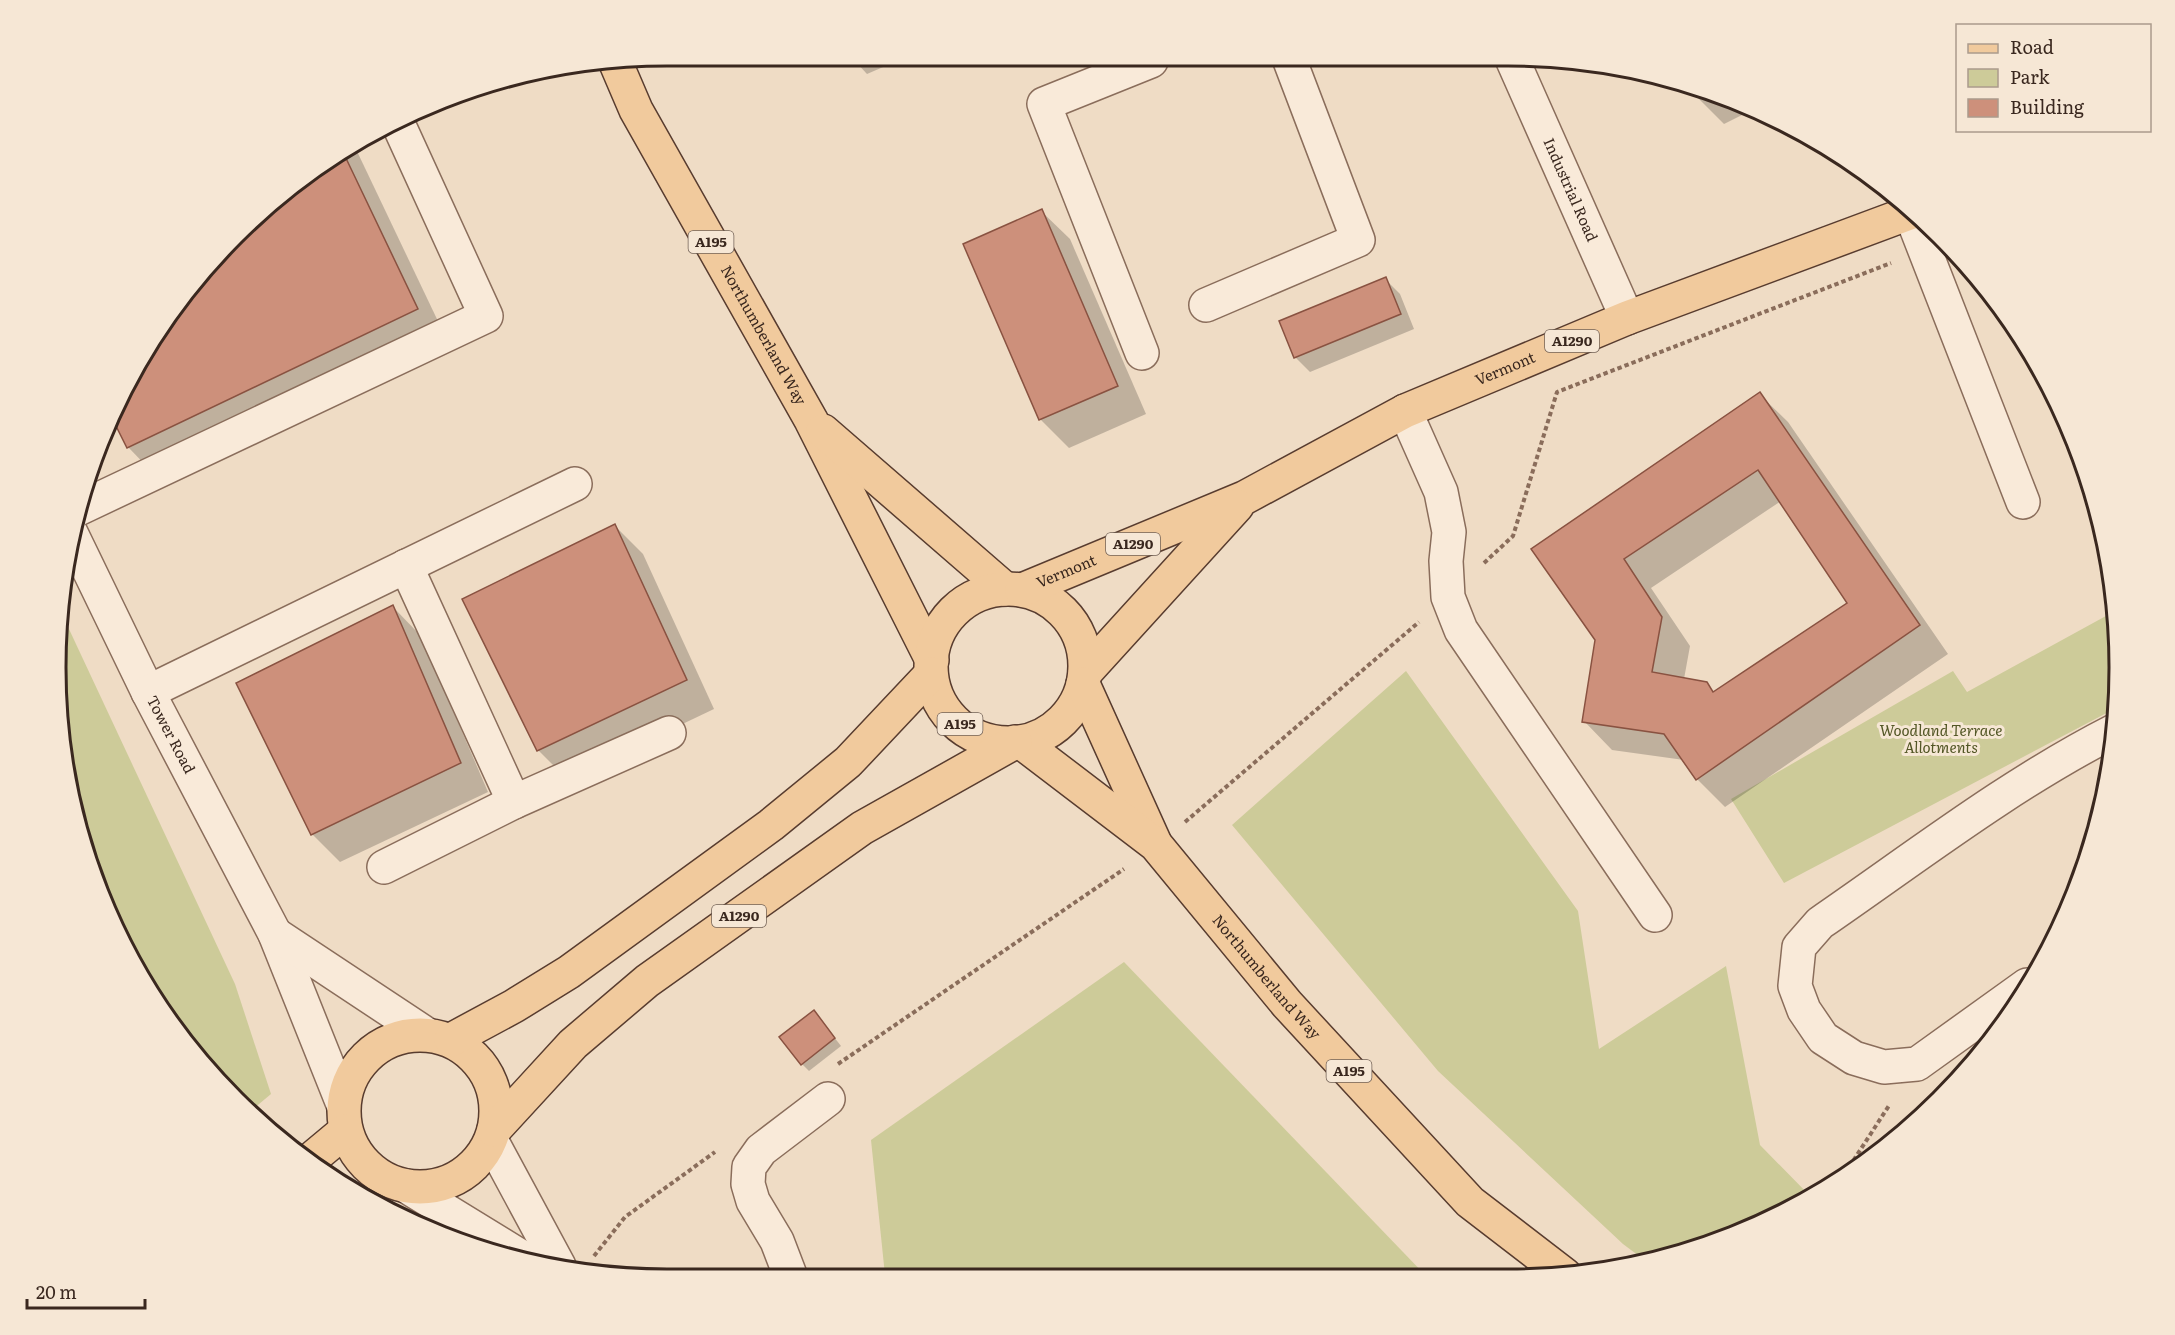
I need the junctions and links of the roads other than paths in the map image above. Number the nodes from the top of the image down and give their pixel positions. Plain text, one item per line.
1 (1139, 66) edge
2 (1292, 66) edge
3 (1515, 66) edge
4 (618, 68) edge
5 (400, 128) edge
6 (1904, 215) edge
7 (1916, 226) edge
8 (1206, 305) dead end
9 (1627, 318) junction
10 (1142, 353) dead end
11 (1405, 411) junction
12 (811, 420) junction
13 (576, 484) dead end
14 (1244, 498) junction
15 (2023, 502) dead end
16 (89, 504) edge
17 (78, 548) edge
18 (406, 566) junction
19 (1013, 590) junction
20 (932, 667) junction
21 (1084, 679) junction
22 (148, 692) junction
23 (669, 733) dead end
24 (2105, 736) edge
25 (1018, 742) junction
26 (514, 802) junction
27 (1156, 845) junction
28 (384, 867) dead end
29 (1655, 915) dead end
30 (275, 934) junction
31 (2011, 996) edge
32 (438, 1037) junction
33 (828, 1099) dead end
34 (344, 1117) junction
35 (493, 1135) junction
36 (314, 1154) edge
37 (389, 1188) edge
38 (498, 1245) edge
39 (571, 1261) edge
40 (1555, 1267) edge
41 (788, 1269) edge

1 - 10 street
2 - 8 street
3 - 9 street, Industrial Road
4 - 12 main road, Northumberland Way / A195
5 - 16 street
6 - 9 main road, Vermont / A1290
7 - 15 street
9 - 11 main road, Vermont / A1290
11 - 14 main road, Vermont / A1290
11 - 29 street
12 - 19 main road, Northumberland Way / A195
12 - 20 main road, Northumberland Way / A195
13 - 18 street
14 - 19 main road, Vermont / A1290
14 - 21 main road, Vermont / A1290
17 - 22 street, Tower Road
18 - 22 street
18 - 26 street
19 - 20 main road
19 - 21 main road, A195
20 - 25 main road, A195
20 - 32 main road
21 - 25 main road, A195
21 - 27 main road, Northumberland Way / A195
22 - 30 street, Tower Road
23 - 26 street
24 - 31 street
25 - 27 main road, Northumberland Way / A195
25 - 35 main road, A1290
26 - 28 street
27 - 40 main road, Northumberland Way / A195
30 - 32 street, Tower Road
30 - 34 street, Tower Road
32 - 34 main road
32 - 35 main road
33 - 41 street
34 - 36 main road
34 - 37 main road, A1290
35 - 37 main road, A1290
35 - 39 street
37 - 38 street

